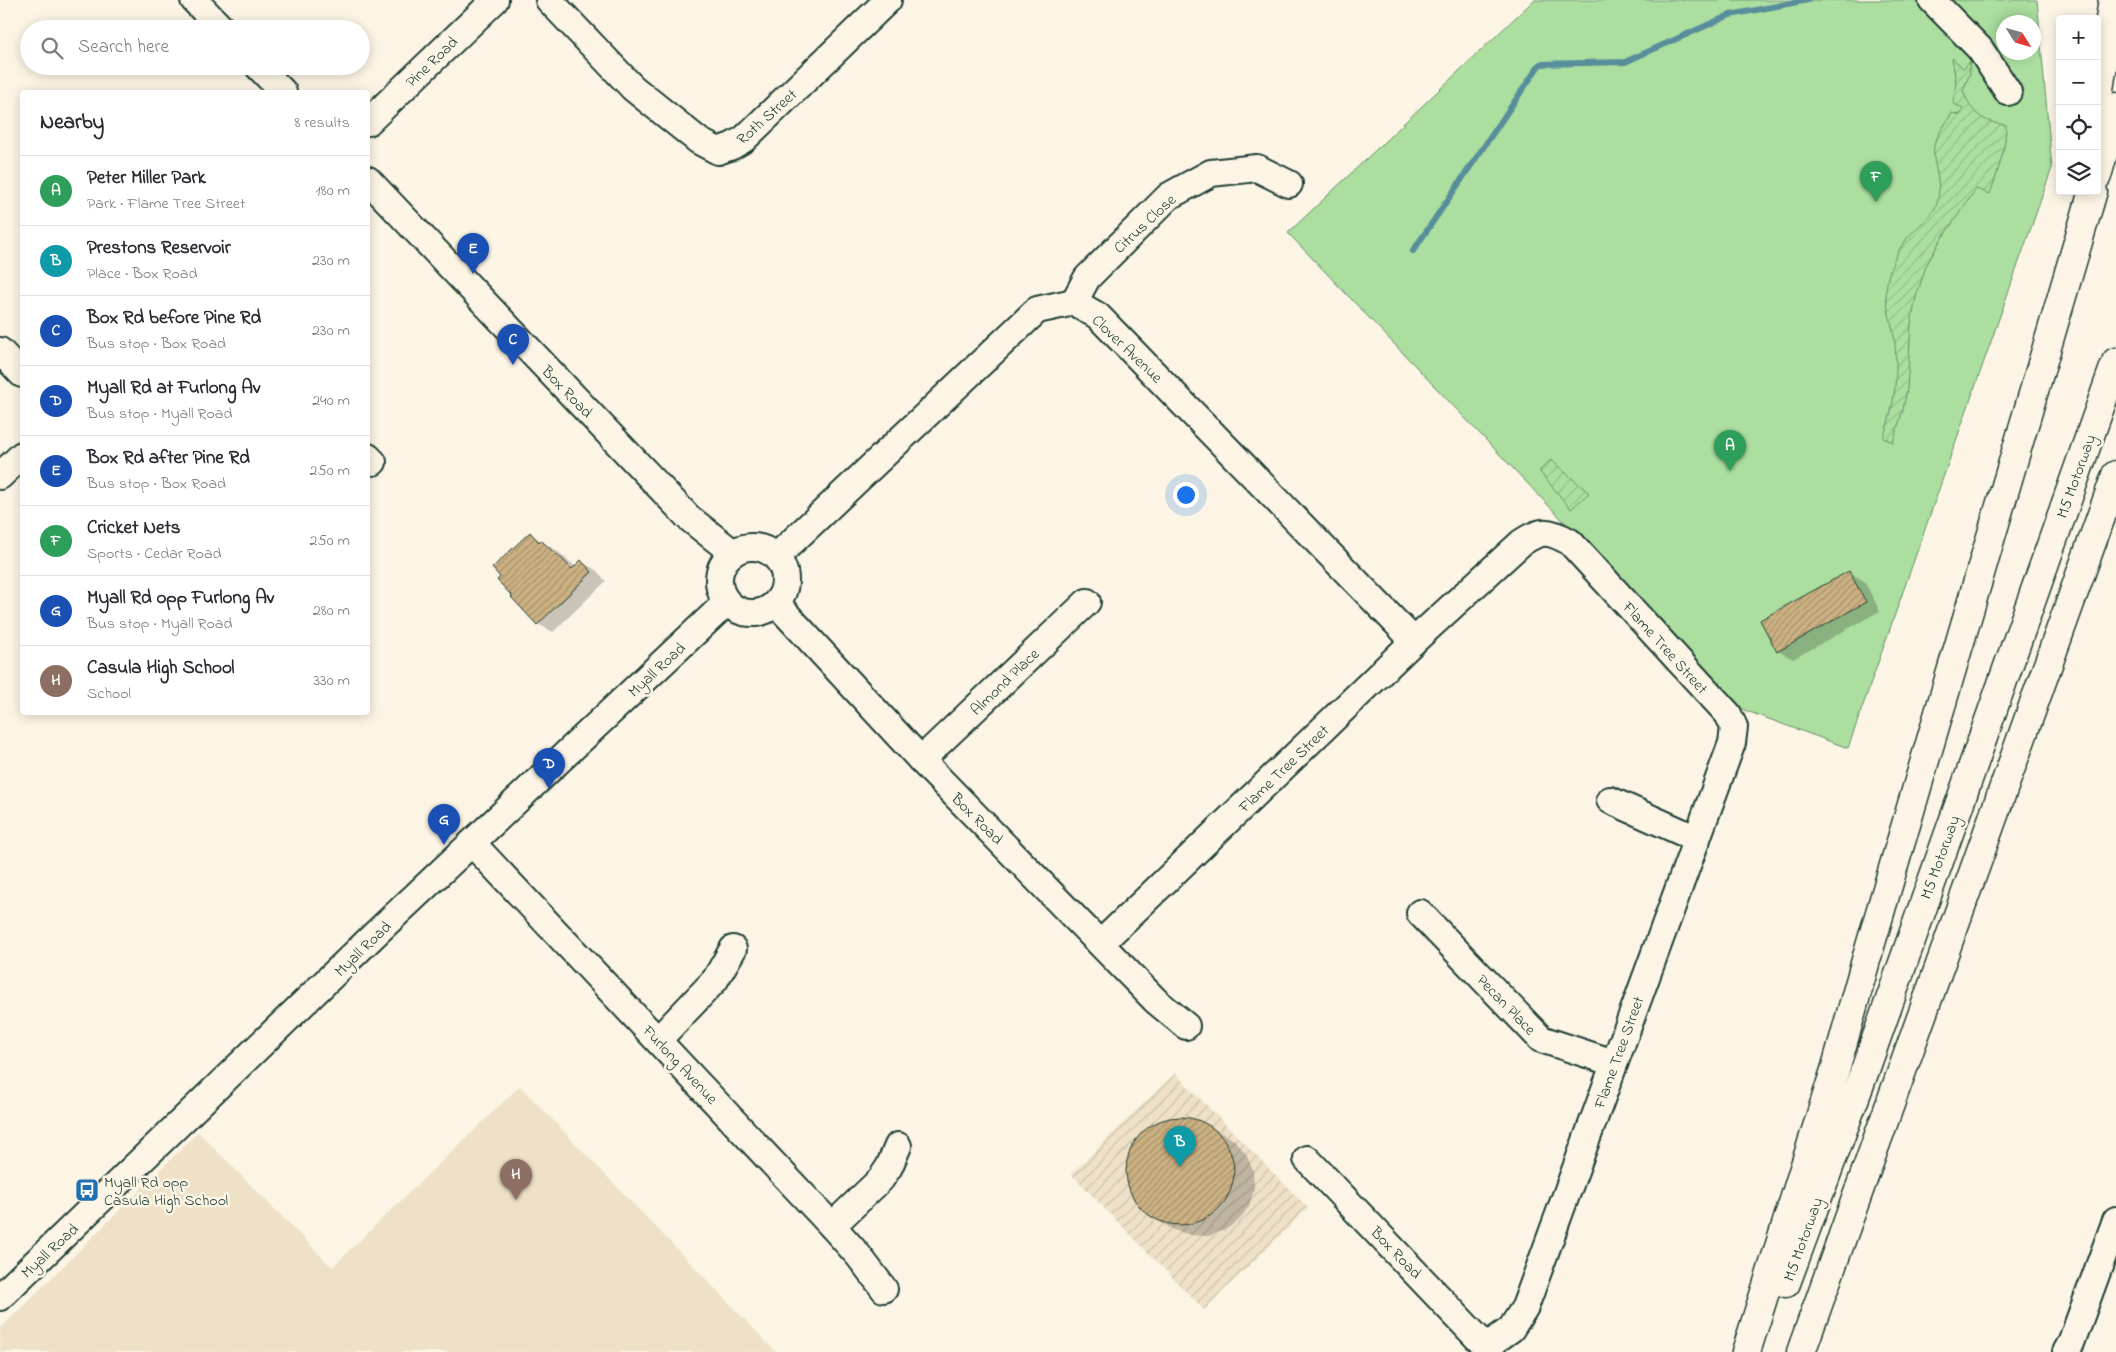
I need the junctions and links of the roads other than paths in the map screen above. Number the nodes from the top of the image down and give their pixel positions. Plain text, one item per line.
1 (194, 0) edge
2 (495, 0) edge
3 (549, 0) edge
4 (888, 0) edge
5 (1932, 0) edge
6 (2113, 0) edge
7 (213, 20) edge
8 (267, 75) edge
9 (2101, 76) edge
10 (281, 90) edge
11 (2008, 92) dead end
12 (2116, 106) edge
13 (370, 120) edge
14 (2101, 161) edge
15 (370, 182) edge
16 (1289, 184) dead end
17 (2075, 195) edge
18 (2092, 195) edge
19 (1074, 302) junction
20 (0, 351) edge
21 (2116, 362) edge
22 (20, 372) edge
23 (20, 457) edge
24 (2116, 474) edge
25 (0, 476) edge
26 (733, 553) junction
27 (776, 557) junction
28 (727, 602) junction
29 (1087, 602) dead end
30 (776, 603) junction
31 (1414, 641) junction
32 (1929, 752) junction
33 (920, 760) junction
34 (1610, 800) dead end
35 (1697, 839) junction
36 (472, 843) junction
37 (1420, 912) dead end
38 (1101, 943) junction
39 (733, 949) dead end
40 (1186, 1026) dead end
41 (658, 1040) junction
42 (1614, 1063) junction
43 (898, 1146) dead end
44 (1307, 1159) dead end
45 (2116, 1220) edge
46 (832, 1226) junction
47 (884, 1289) dead end
48 (0, 1296) edge
49 (1489, 1349) edge
50 (1746, 1352) edge
51 (1760, 1352) edge
52 (1801, 1352) edge
53 (2066, 1352) edge

1 - 7 street
2 - 13 street, Pine Road
3 - 4 street, Roth Street
5 - 11 street
6 - 9 highway
8 - 10 street
12 - 14 highway
15 - 26 street, Box Road
16 - 19 street, Citrus Close
17 - 32 highway
18 - 32 highway
19 - 27 street
19 - 31 street, Clover Avenue
20 - 22 street
21 - 51 highway, M5 Motorway
23 - 25 street
24 - 52 highway
26 - 27 street
26 - 28 street
27 - 30 street
28 - 30 street
28 - 36 street, Myall Road
29 - 33 street, Almond Place
30 - 33 street, Box Road
31 - 35 street, Flame Tree Street
31 - 38 street, Flame Tree Street
32 - 50 highway
33 - 38 street, Box Road
34 - 35 street
35 - 42 street, Flame Tree Street
36 - 41 street, Furlong Avenue
36 - 48 street, Myall Road
37 - 42 street, Pecan Place
38 - 40 street, Box Road
39 - 41 street
41 - 46 street, Furlong Avenue
42 - 49 street, Flame Tree Street
43 - 46 street
44 - 49 street, Box Road
45 - 53 street
46 - 47 street, Furlong Avenue

